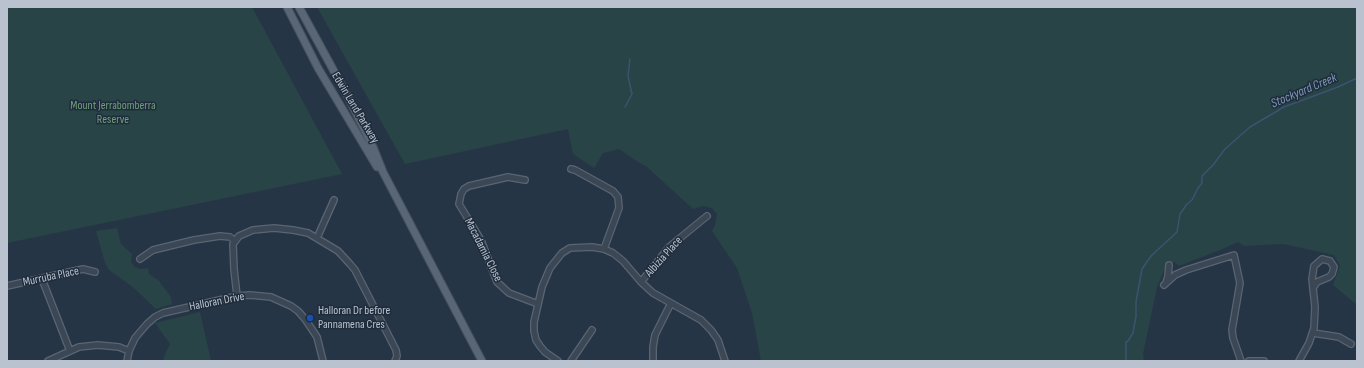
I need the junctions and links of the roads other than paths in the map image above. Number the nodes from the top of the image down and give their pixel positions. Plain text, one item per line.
1 (287, 7) edge
2 (299, 7) edge
3 (571, 169) dead end
4 (525, 180) dead end
5 (334, 200) dead end
6 (707, 216) dead end
7 (408, 219) junction
8 (317, 238) junction
9 (235, 240) junction
10 (604, 248) junction
11 (140, 259) dead end
12 (1169, 265) dead end
13 (96, 272) dead end
14 (42, 278) junction
15 (641, 282) junction
16 (7, 286) edge
17 (1313, 288) junction
18 (237, 296) junction
19 (671, 303) junction
20 (538, 304) junction
21 (592, 330) dead end
22 (1313, 333) junction
23 (1352, 344) dead end
24 (70, 351) junction
25 (129, 351) junction
26 (48, 361) edge
27 (127, 361) edge
28 (323, 361) edge
29 (395, 361) edge
30 (482, 361) edge
31 (558, 361) edge
32 (571, 361) edge
33 (653, 361) edge
34 (725, 361) edge
35 (1240, 361) edge
36 (1249, 361) edge
37 (1264, 361) edge
38 (1299, 361) edge

1 - 7 main road, Edwin Land Parkway
2 - 7 main road, Edwin Land Parkway
3 - 10 street
4 - 20 street, Macadamia Close
5 - 8 street
6 - 15 street, Albizia Place
7 - 30 main road, Edwin Land Parkway
8 - 9 street
8 - 29 street
9 - 11 street
9 - 18 street
10 - 15 street
10 - 20 street
12 - 35 street
13 - 14 street, Murruba Place
14 - 16 street, Murruba Place
14 - 24 street
15 - 19 street
17 - 17 street
17 - 22 street
18 - 25 street, Halloran Drive
18 - 28 street, Halloran Drive
19 - 33 street
19 - 34 street
20 - 31 street
21 - 32 street
22 - 23 street
22 - 38 street
24 - 25 street
24 - 26 street
25 - 27 street, Halloran Drive
36 - 37 street

